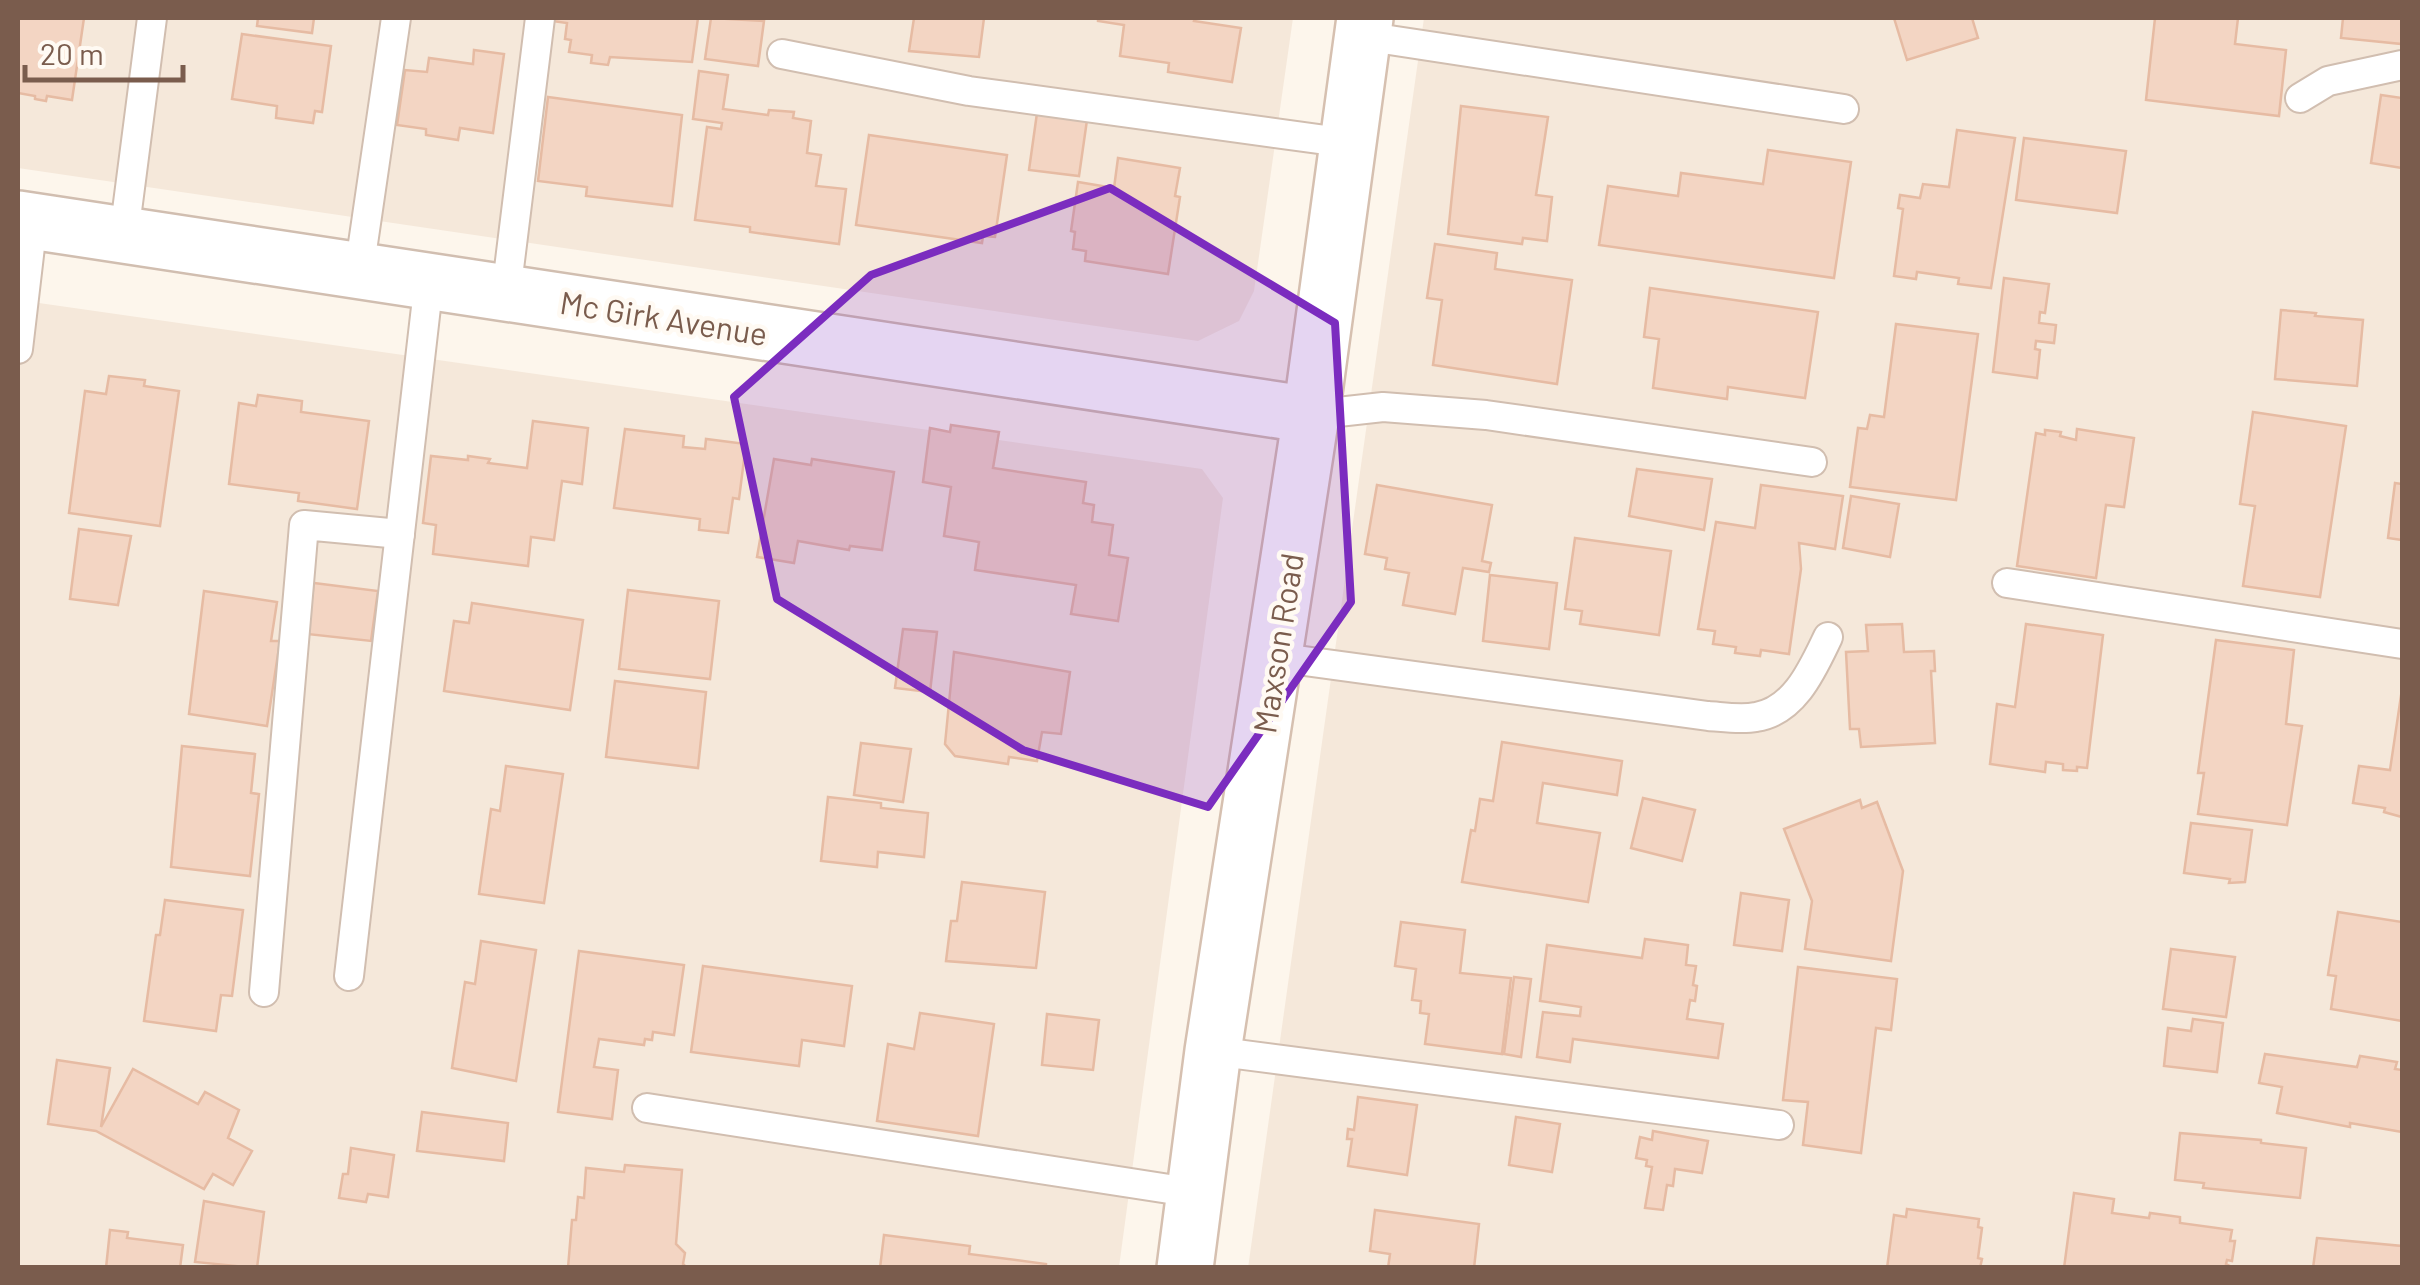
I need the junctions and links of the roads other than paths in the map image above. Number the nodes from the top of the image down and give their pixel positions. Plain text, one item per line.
1 (152, 18) edge
2 (396, 18) edge
3 (540, 18) edge
4 (1364, 27) edge
5 (782, 54) dead end
6 (2402, 65) edge
7 (2300, 98) dead end
8 (1844, 109) dead end
9 (1348, 143) junction
10 (25, 220) edge
11 (124, 234) junction
12 (359, 271) junction
13 (429, 282) junction
14 (506, 293) junction
15 (18, 349) edge
16 (1312, 415) junction
17 (1812, 462) dead end
18 (400, 534) junction
19 (2007, 583) dead end
20 (1828, 638) dead end
21 (2402, 644) edge
22 (1275, 657) junction
23 (349, 976) dead end
24 (264, 992) dead end
25 (1213, 1051) junction
26 (647, 1108) dead end
27 (1779, 1125) dead end
28 (1195, 1193) junction
29 (1185, 1268) edge

1 - 11 lane
2 - 12 lane
3 - 14 lane
4 - 8 lane
4 - 9 street, Maxson Road
5 - 9 lane
6 - 7 lane
9 - 16 street, Maxson Road
10 - 11 street, Mc Girk Avenue
10 - 15 lane
11 - 12 street, Mc Girk Avenue
12 - 13 street, Mc Girk Avenue
13 - 14 street, Mc Girk Avenue
13 - 18 lane
14 - 16 street, Mc Girk Avenue
16 - 17 lane
16 - 22 street, Maxson Road
18 - 23 lane
18 - 24 lane
19 - 21 lane
20 - 22 lane
22 - 25 street, Maxson Road
25 - 27 lane
25 - 28 street, Maxson Road
26 - 28 lane
28 - 29 street, Maxson Road

